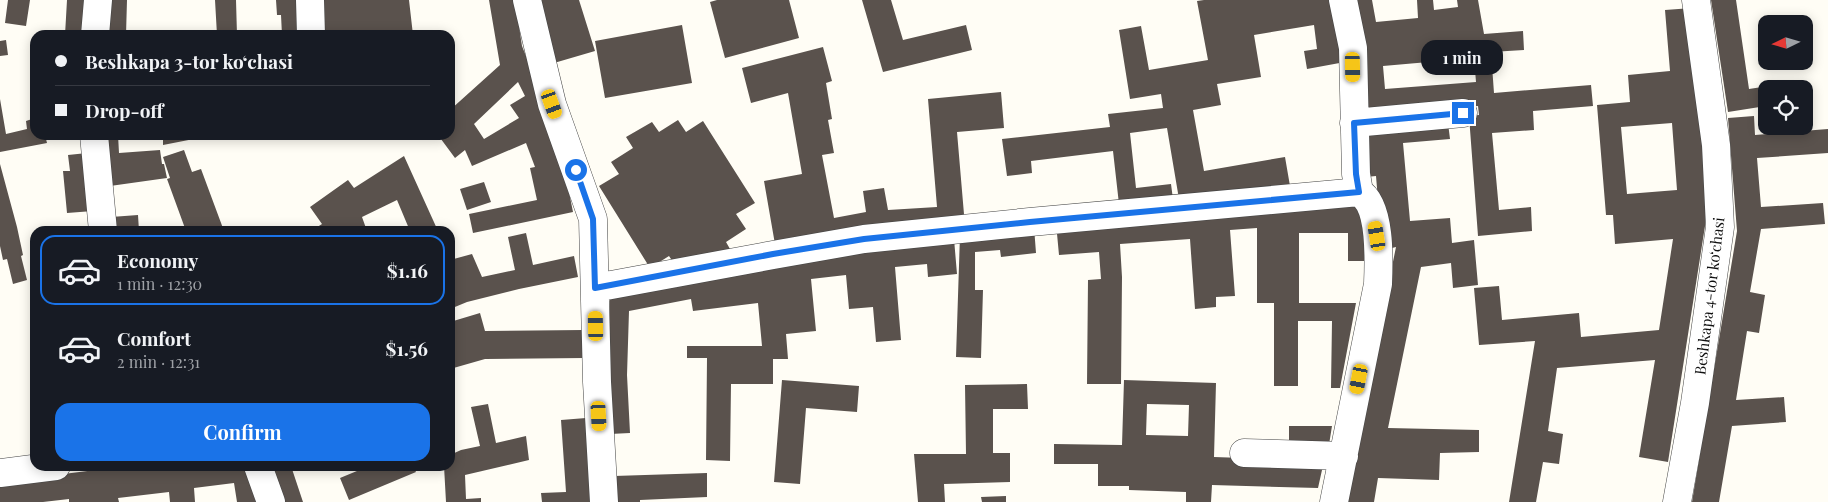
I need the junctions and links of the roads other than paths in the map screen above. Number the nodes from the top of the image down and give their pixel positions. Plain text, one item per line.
1 (98, 0) edge
2 (310, 0) edge
3 (527, 0) edge
4 (1343, 0) edge
5 (1696, 0) edge
6 (95, 30) edge
7 (310, 30) edge
8 (1463, 113) dead end
9 (1354, 123) junction
10 (94, 140) edge
11 (1359, 192) junction
12 (103, 226) edge
13 (595, 288) junction
14 (1244, 453) dead end
15 (1344, 456) junction
16 (30, 469) edge
17 (260, 471) edge
18 (0, 473) edge
19 (271, 502) edge
20 (604, 502) edge
21 (1334, 502) edge
22 (1677, 502) edge

1 - 6 street
2 - 7 street
3 - 13 street
4 - 9 street
5 - 22 street, Beshkapa 4-tor koʻchasi
8 - 9 street
9 - 11 street
10 - 12 street
11 - 13 street
11 - 15 street
13 - 20 street
14 - 15 street
15 - 21 street
16 - 18 street
17 - 19 street

